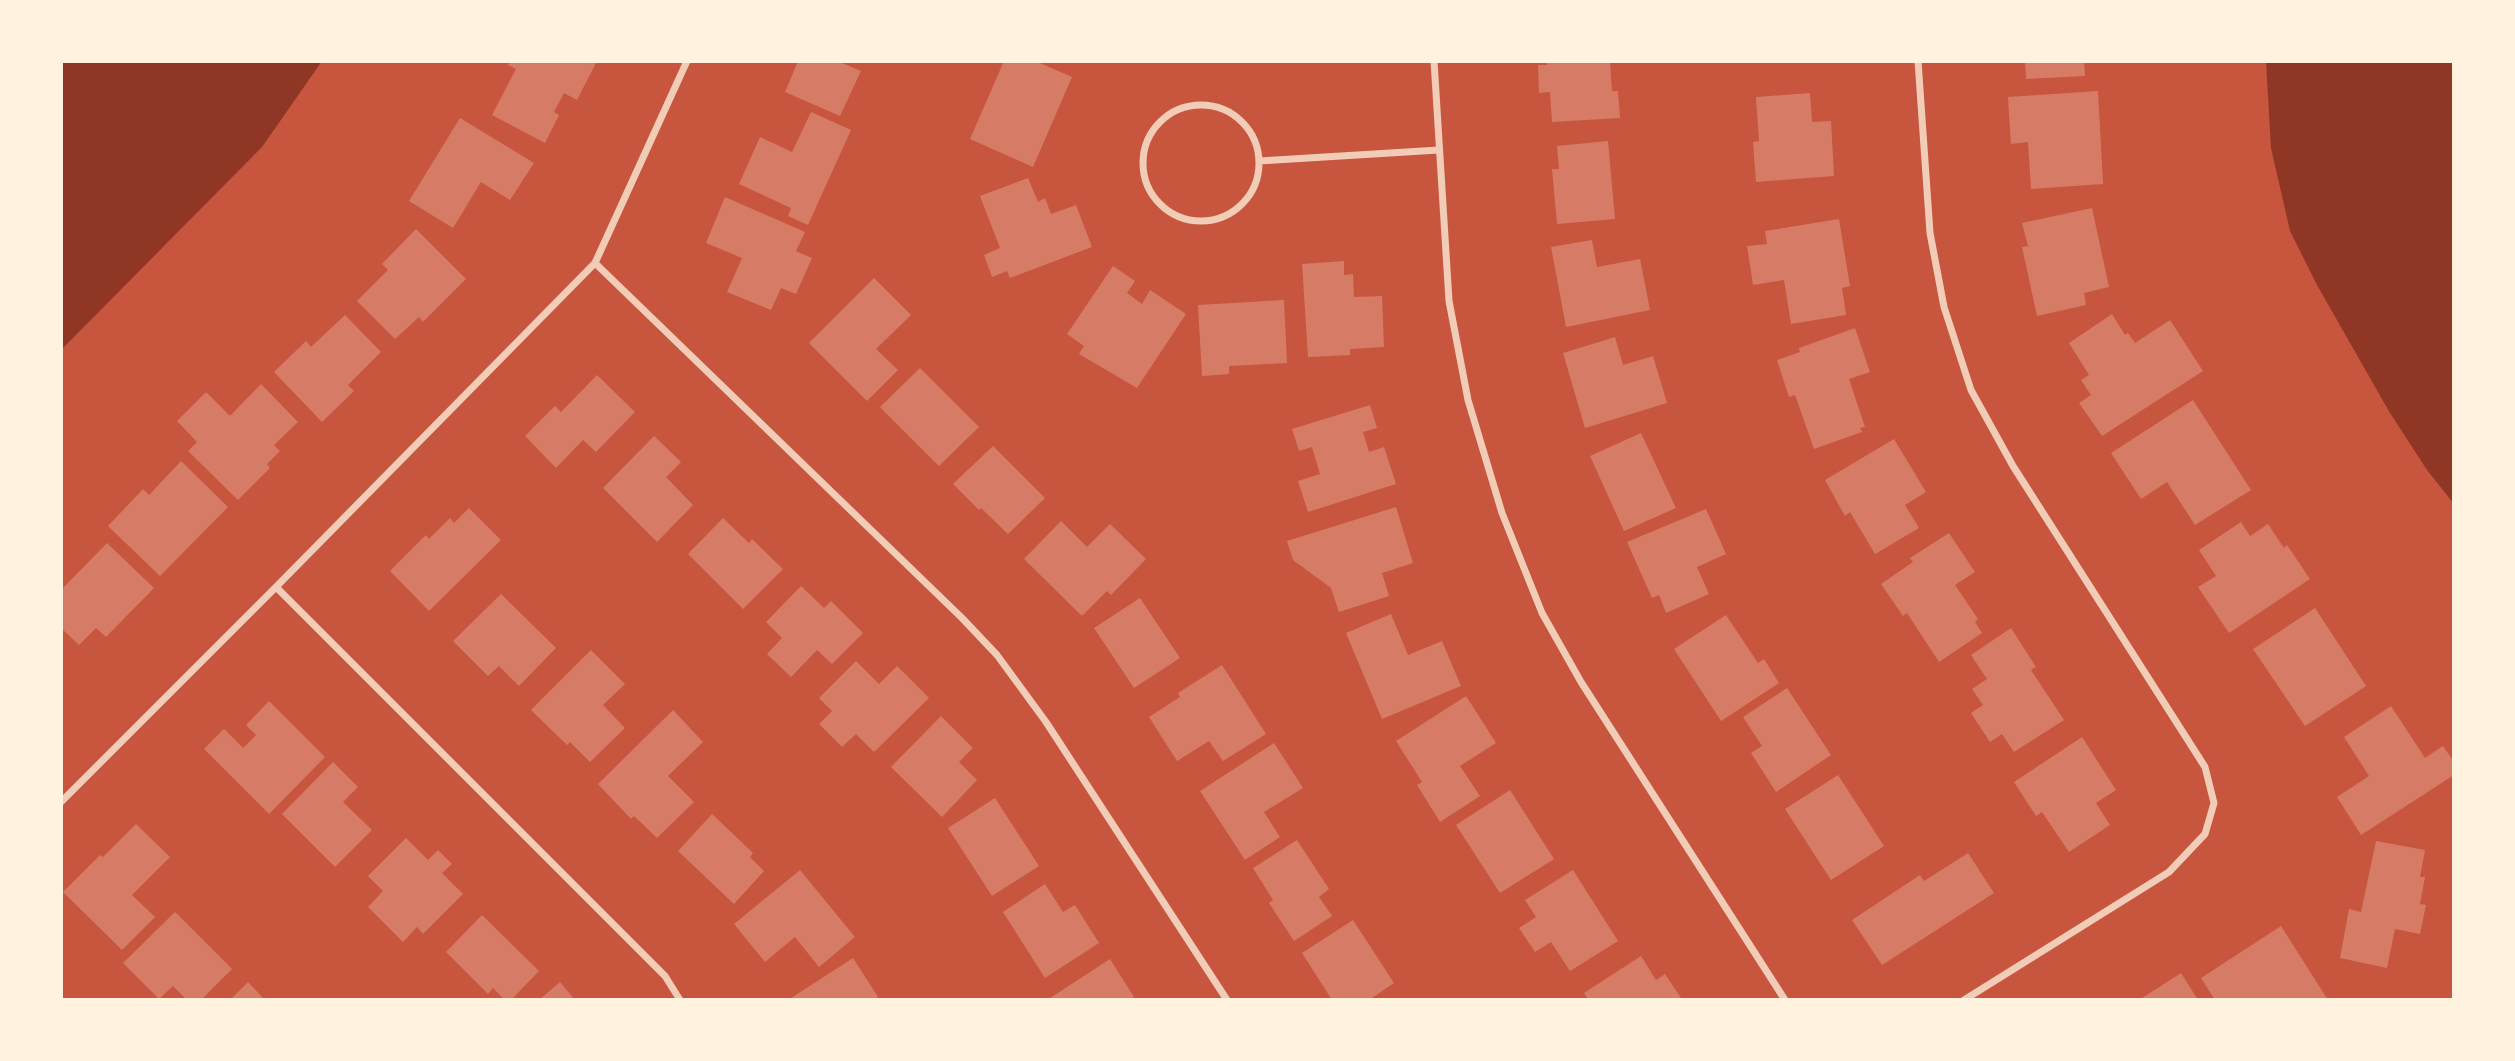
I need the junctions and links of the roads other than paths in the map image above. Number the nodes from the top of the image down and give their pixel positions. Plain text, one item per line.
1 (687, 61) edge
2 (1434, 61) edge
3 (1918, 61) edge
4 (1439, 150) junction
5 (1259, 161) junction
6 (595, 263) junction
7 (276, 587) junction
8 (61, 802) edge
9 (680, 1000) edge
10 (1227, 1000) edge
11 (1785, 1000) edge
12 (1964, 1000) edge

1 - 6 street
2 - 4 street
3 - 12 street
4 - 5 street
4 - 11 street
5 - 5 street
6 - 7 street
6 - 10 street
7 - 8 street
7 - 9 street

